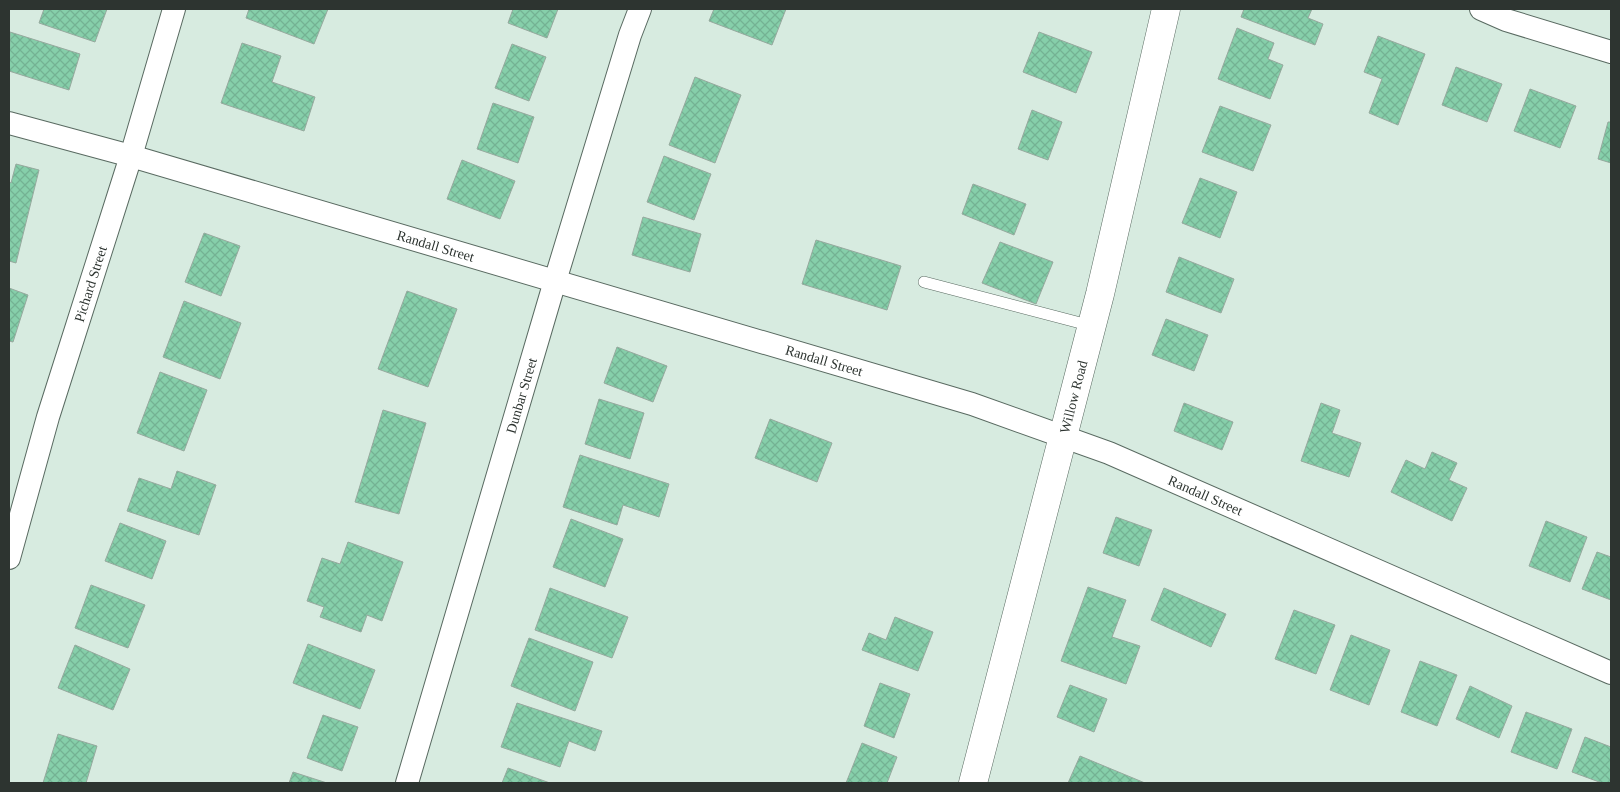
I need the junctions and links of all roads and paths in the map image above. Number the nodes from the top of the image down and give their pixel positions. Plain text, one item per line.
1 (174, 9) edge
2 (640, 9) edge
3 (1166, 9) edge
4 (1481, 9) edge
5 (1611, 52) edge
6 (9, 123) edge
7 (131, 156) junction
8 (555, 280) junction
9 (924, 282) dead end
10 (1092, 326) junction
11 (1063, 437) junction
12 (9, 558) edge
13 (1611, 673) edge
14 (407, 783) edge
15 (973, 783) edge

1 - 7 street, Pichard Street
2 - 8 street, Dunbar Street
3 - 10 street, Willow Road
4 - 5 street
6 - 7 street, Randall Street
7 - 8 street, Randall Street
7 - 12 street, Pichard Street
8 - 11 street, Randall Street
8 - 14 street, Dunbar Street
9 - 10 lane
10 - 11 street, Willow Road
11 - 13 street, Randall Street
11 - 15 street, Willow Road

